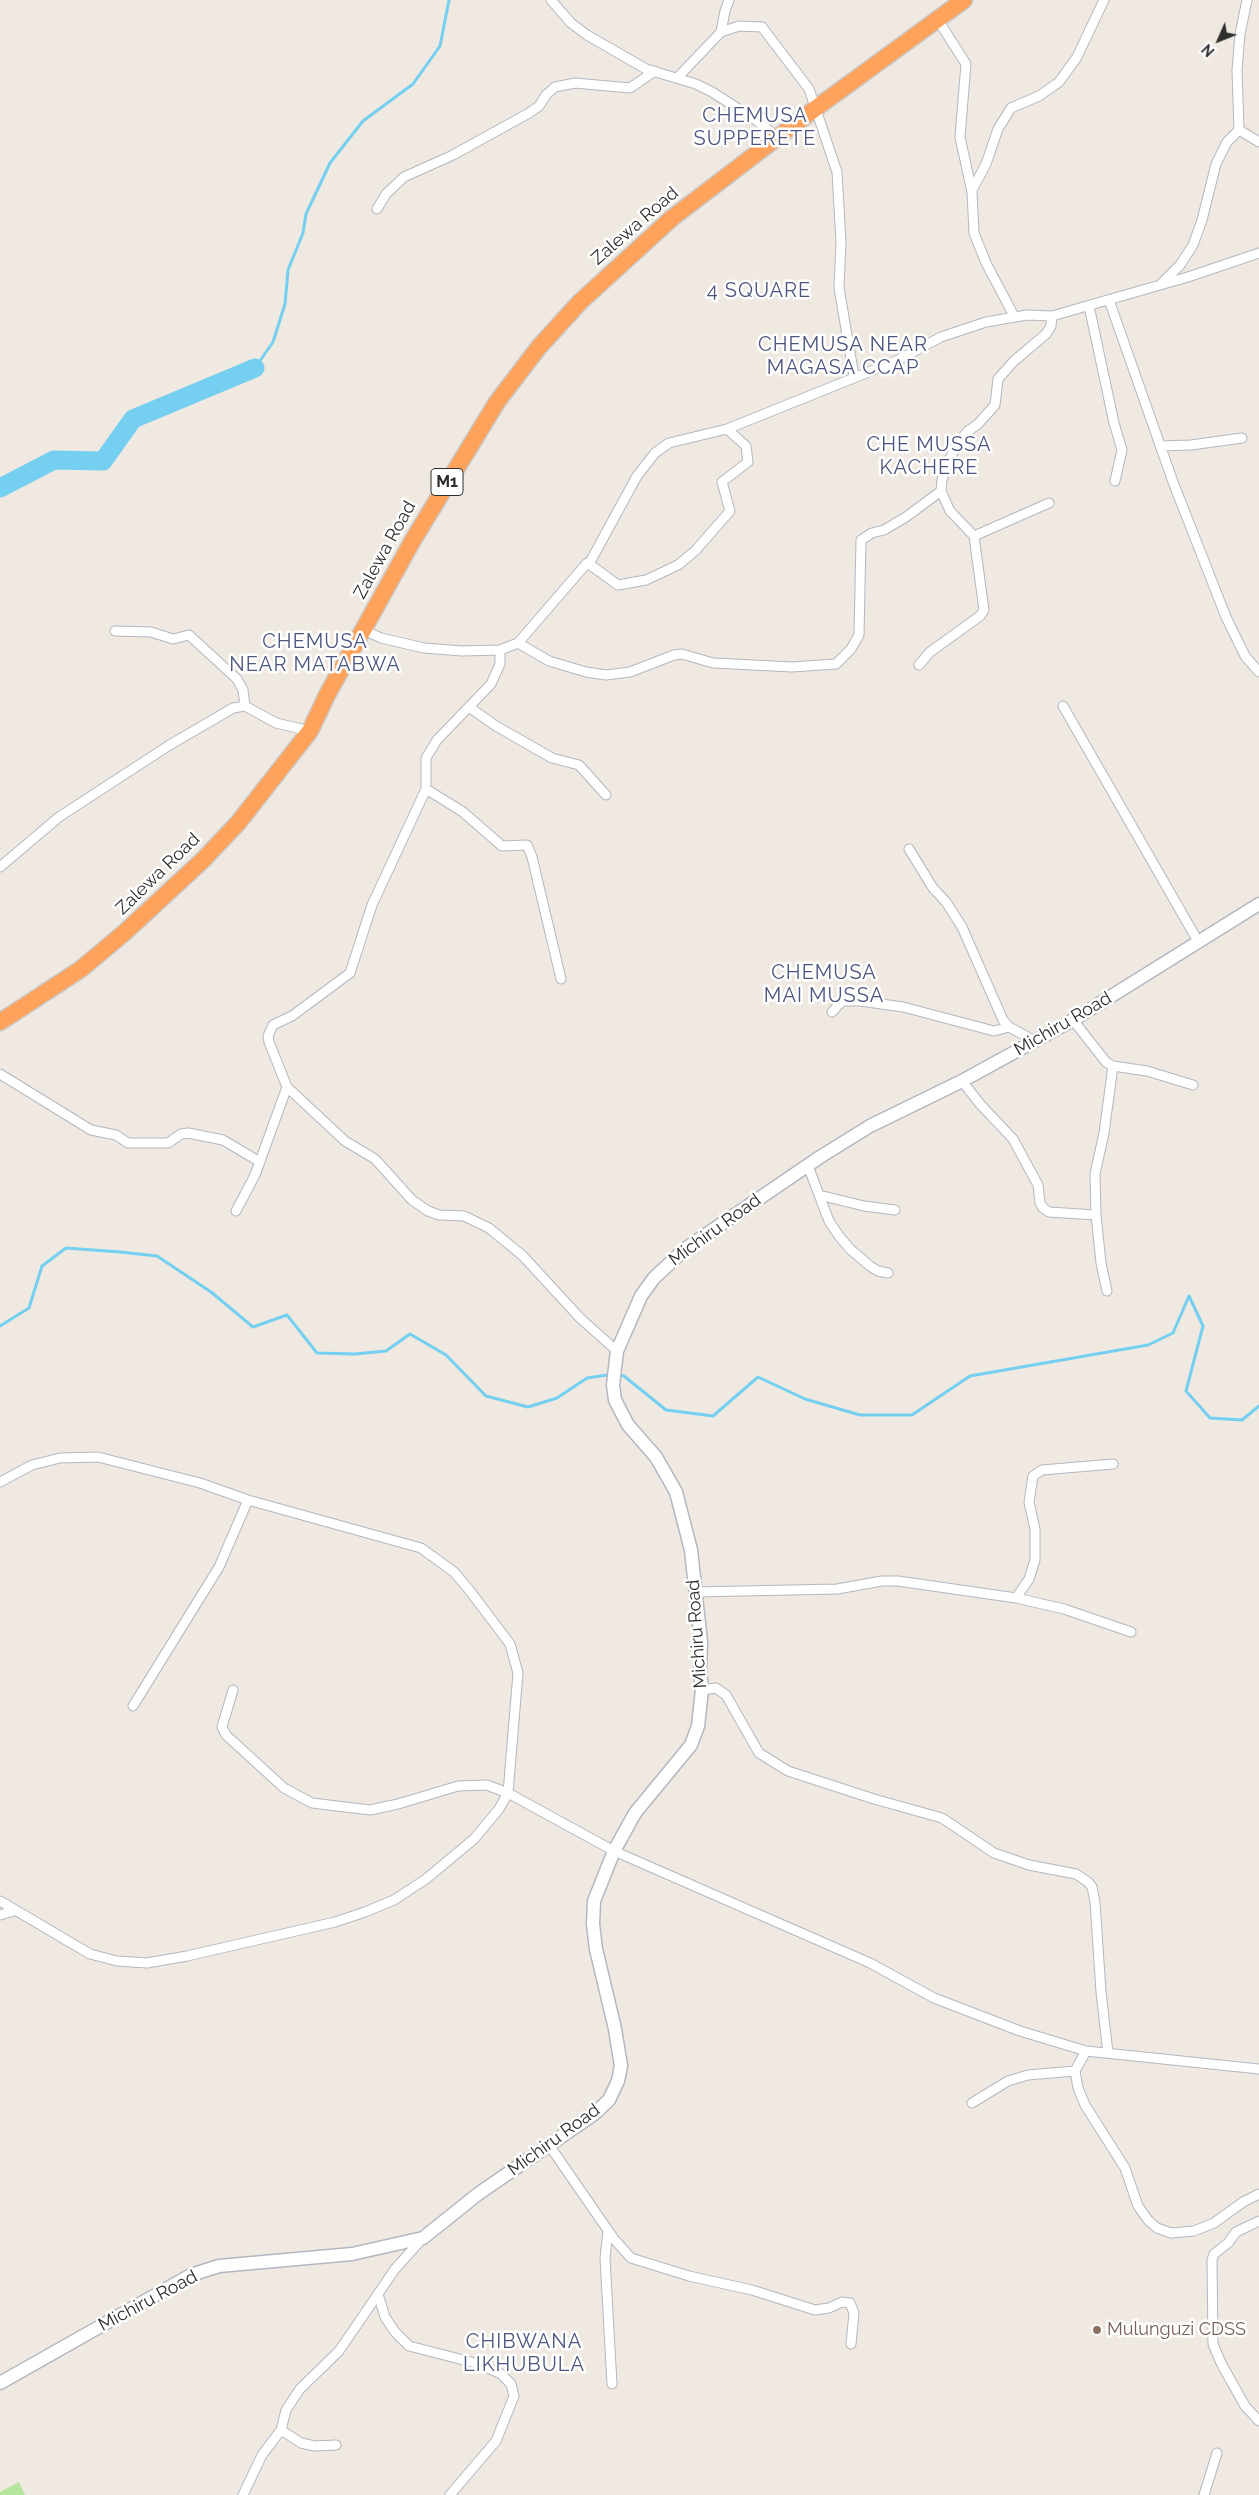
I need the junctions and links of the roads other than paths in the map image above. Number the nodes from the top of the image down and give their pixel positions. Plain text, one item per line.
1 (551, 0) edge
2 (729, 0) edge
3 (964, 0) edge
4 (1104, 0) edge
5 (1247, 0) edge
6 (938, 20) junction
7 (721, 32) junction
8 (654, 72) junction
9 (677, 78) junction
10 (816, 108) junction
11 (1239, 130) junction
12 (778, 138) junction
13 (1259, 142) edge
14 (972, 192) junction
15 (377, 208) dead end
16 (1259, 253) edge
17 (1160, 285) junction
18 (1109, 300) junction
19 (1089, 306) junction
20 (1014, 316) junction
21 (1052, 316) junction
22 (854, 376) junction
23 (726, 429) junction
24 (1242, 438) dead end
25 (1160, 446) junction
26 (1115, 481) dead end
27 (941, 491) junction
28 (1049, 503) dead end
29 (974, 536) junction
30 (589, 564) junction
31 (364, 630) junction
32 (115, 632) dead end
33 (518, 643) junction
34 (500, 650) junction
35 (919, 665) dead end
36 (1259, 672) edge
37 (246, 706) junction
38 (1063, 706) dead end
39 (469, 707) junction
40 (310, 732) junction
41 (426, 789) junction
42 (606, 795) dead end
43 (909, 849) dead end
44 (0, 867) edge
45 (1259, 904) edge
46 (1199, 943) junction
47 (560, 979) dead end
48 (832, 1012) dead end
49 (1073, 1020) junction
50 (0, 1022) edge
51 (1009, 1027) junction
52 (1035, 1041) junction
53 (1113, 1066) junction
54 (0, 1074) edge
55 (962, 1080) junction
56 (1193, 1086) dead end
57 (286, 1087) junction
58 (260, 1162) junction
59 (808, 1166) junction
60 (818, 1195) junction
61 (895, 1210) dead end
62 (236, 1211) dead end
63 (1096, 1215) junction
64 (888, 1273) dead end
65 (1107, 1291) dead end
66 (618, 1351) junction
67 (1113, 1464) dead end
68 (0, 1482) edge
69 (248, 1500) junction
70 (695, 1592) junction
71 (1016, 1598) junction
72 (1131, 1632) dead end
73 (233, 1690) dead end
74 (702, 1690) junction
75 (133, 1706) dead end
76 (508, 1793) junction
77 (614, 1851) junction
78 (0, 1901) edge
79 (14, 1911) junction
80 (0, 1915) edge
81 (1086, 2051) junction
82 (1108, 2053) junction
83 (1259, 2069) edge
84 (1075, 2071) junction
85 (972, 2103) dead end
86 (549, 2146) junction
87 (1259, 2194) edge
88 (1259, 2221) edge
89 (608, 2231) junction
90 (423, 2238) junction
91 (378, 2294) junction
92 (851, 2344) dead end
93 (0, 2383) edge
94 (612, 2384) dead end
95 (1259, 2421) edge
96 (281, 2430) junction
97 (336, 2445) dead end
98 (1217, 2453) dead end
99 (243, 2495) edge
100 (450, 2495) edge
101 (1204, 2495) edge

1 - 8 street
2 - 7 street
3 - 6 highway, Zalewa Road / M1
4 - 14 street
5 - 11 street
6 - 10 highway, Zalewa Road / M1
6 - 14 street
7 - 9 street
7 - 10 street
8 - 9 street
8 - 15 street
9 - 12 street
10 - 12 highway, Zalewa Road / M1
10 - 22 street
11 - 13 street
11 - 17 street
12 - 31 highway, Zalewa Road / M1
14 - 20 street
16 - 17 street
17 - 18 street
18 - 19 street
18 - 25 street
19 - 21 street
19 - 26 street
20 - 21 street
20 - 22 street
21 - 27 street
22 - 23 street
23 - 30 street
23 - 30 street
24 - 25 street
25 - 36 street
27 - 29 street
27 - 33 street
28 - 29 street
29 - 35 street
30 - 33 street
31 - 34 street
31 - 40 highway, Zalewa Road / M1
32 - 37 street
33 - 34 street
34 - 39 street
37 - 40 street
37 - 44 street
38 - 46 street
39 - 41 street
39 - 42 street
40 - 50 highway, Zalewa Road / M1
41 - 47 street
41 - 57 street
43 - 51 street
45 - 46 street, Michiru Road
46 - 49 street, Michiru Road
48 - 51 street
49 - 52 street, Michiru Road
49 - 53 street
51 - 52 street
52 - 55 street, Michiru Road
53 - 56 street
53 - 63 street
54 - 58 street
55 - 59 street, Michiru Road
55 - 63 street
57 - 58 street
57 - 66 street
58 - 62 street
59 - 60 street
59 - 66 street, Michiru Road
60 - 61 street
60 - 64 street
63 - 65 street
66 - 70 street, Michiru Road
67 - 71 street
68 - 69 street
69 - 75 street
69 - 76 street
70 - 71 street
70 - 74 street, Michiru Road
71 - 72 street
73 - 76 street
74 - 77 street, Michiru Road
74 - 82 street
76 - 77 street
76 - 79 street
77 - 81 street
77 - 86 street, Michiru Road
78 - 79 street
79 - 80 street
81 - 82 street
81 - 84 street
82 - 83 street
84 - 85 street
84 - 87 street
86 - 89 street
86 - 90 street, Michiru Road
88 - 95 street
89 - 92 street
89 - 94 street
90 - 91 street
90 - 93 street, Michiru Road
91 - 96 street
91 - 100 street
96 - 97 street
96 - 99 street
98 - 101 street

